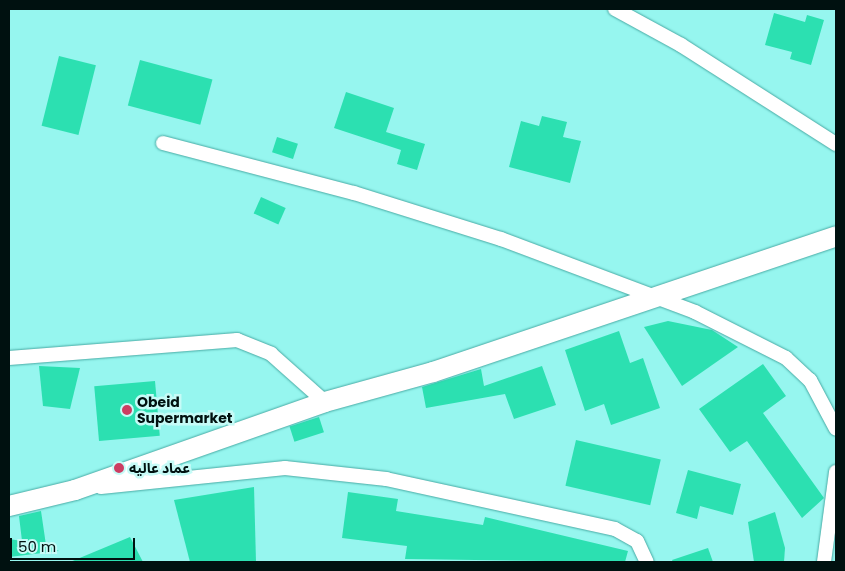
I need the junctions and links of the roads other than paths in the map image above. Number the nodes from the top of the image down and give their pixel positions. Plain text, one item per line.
1 (615, 9) edge
2 (163, 143) dead end
3 (836, 144) edge
4 (836, 236) edge
5 (655, 300) junction
6 (9, 358) edge
7 (325, 402) junction
8 (836, 429) edge
9 (836, 472) edge
10 (75, 490) junction
11 (9, 506) edge
12 (647, 562) edge
13 (824, 562) edge

1 - 3 street
2 - 5 street
4 - 5 main road
5 - 7 main road
5 - 8 street
6 - 7 street
7 - 10 main road
9 - 13 street
10 - 11 main road
10 - 12 street

